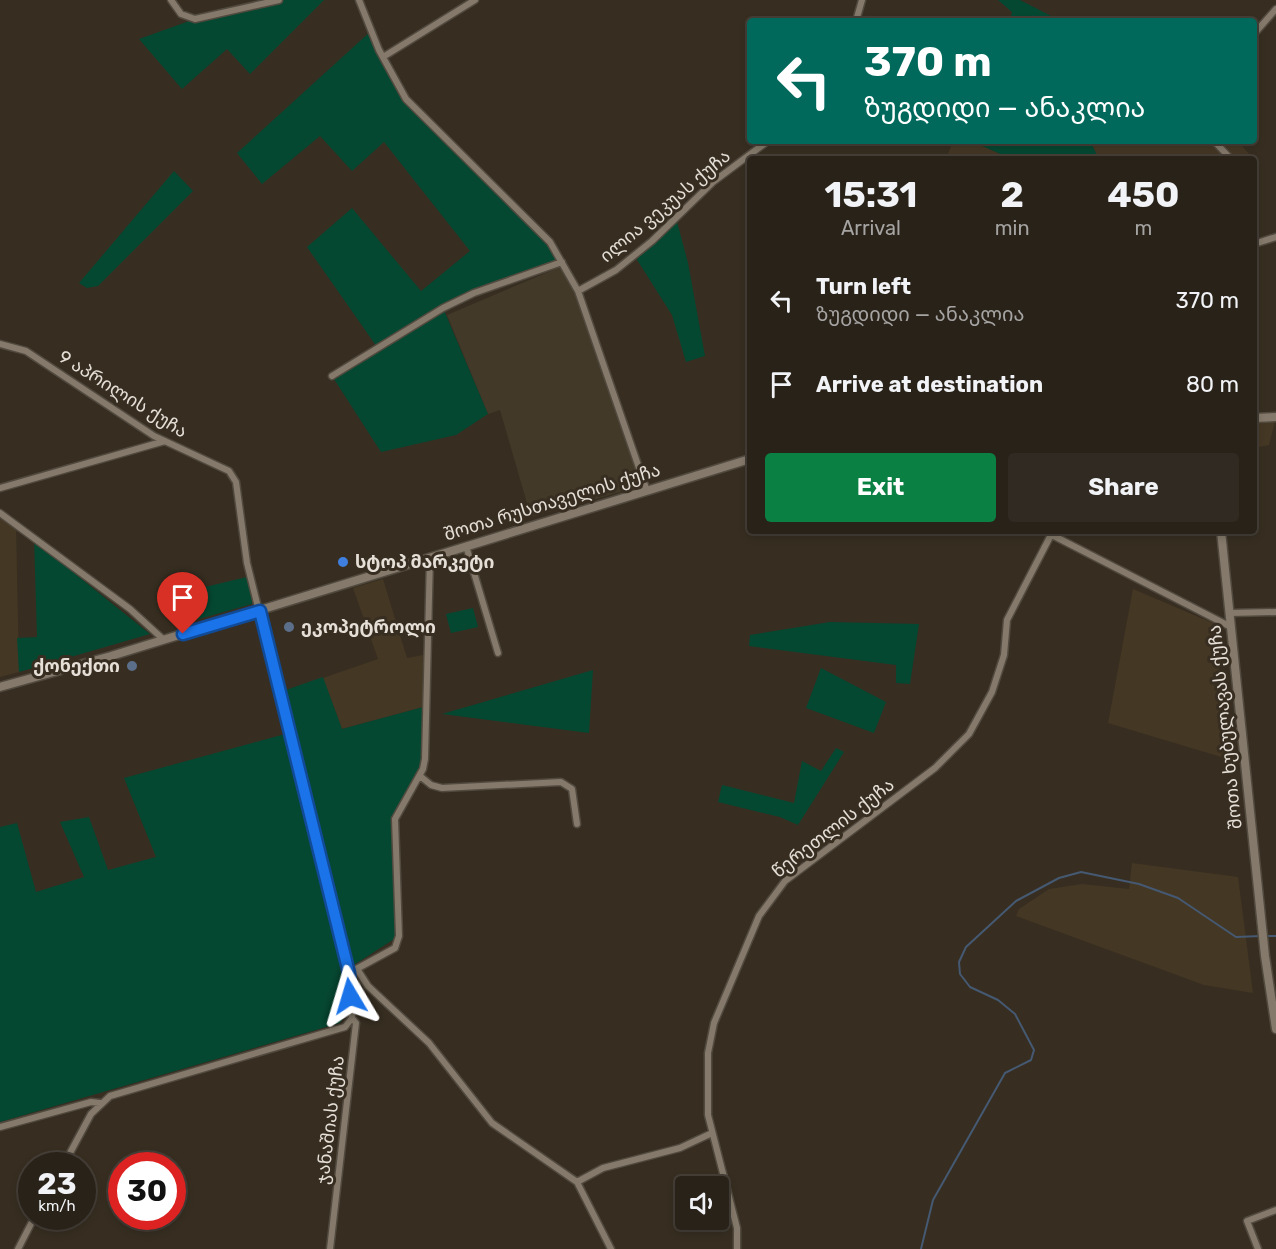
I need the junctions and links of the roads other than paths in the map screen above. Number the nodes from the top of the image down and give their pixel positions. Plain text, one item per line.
1 (171, 0) edge
2 (279, 0) edge
3 (359, 0) edge
4 (475, 0) edge
5 (862, 0) edge
6 (1276, 9) edge
7 (857, 18) edge
8 (1257, 31) edge
9 (383, 57) junction
10 (764, 144) edge
11 (1217, 144) edge
12 (748, 156) edge
13 (1228, 156) edge
14 (747, 157) edge
15 (1276, 237) edge
16 (1257, 243) edge
17 (562, 262) junction
18 (578, 291) junction
19 (0, 344) edge
20 (332, 376) dead end
21 (1276, 417) edge
22 (1257, 418) edge
23 (165, 441) junction
24 (747, 460) edge
25 (0, 488) edge
26 (648, 491) junction
27 (0, 513) edge
28 (1051, 534) edge
29 (1054, 534) edge
30 (1221, 534) edge
31 (466, 546) junction
32 (430, 557) junction
33 (260, 611) junction
34 (1276, 612) edge
35 (1229, 613) junction
36 (1231, 627) junction
37 (164, 640) junction
38 (498, 653) dead end
39 (0, 687) edge
40 (420, 776) junction
41 (577, 824) dead end
42 (357, 969) junction
43 (349, 973) junction
44 (352, 1018) junction
45 (1276, 1029) edge
46 (100, 1103) junction
47 (0, 1127) edge
48 (712, 1133) junction
49 (71, 1152) edge
50 (577, 1182) junction
51 (1276, 1210) edge
52 (28, 1230) edge
53 (18, 1249) edge
54 (330, 1249) edge
55 (611, 1249) edge
56 (737, 1249) edge
57 (1258, 1249) edge

1 - 2 street
3 - 9 street
4 - 9 street
5 - 7 street
6 - 8 street
9 - 17 street
10 - 12 street, ილია ვეკუას ქუჩა
11 - 13 street
14 - 18 street, ილია ვეკუას ქუჩა
15 - 16 street
17 - 18 street
17 - 20 street
18 - 26 street
19 - 23 street, 9 აპრილის ქუჩა
21 - 22 main road
23 - 25 street
23 - 33 street, 9 აპრილის ქუჩა
24 - 26 main road, შოთა რუსთაველის ქუჩა
26 - 31 main road, შოთა რუსთაველის ქუჩა
27 - 37 street
28 - 48 street, წერეთლის ქუჩა
29 - 36 street
30 - 35 main road, შოთა ხუბულავას ქუჩა
31 - 32 main road, შოთა რუსთაველის ქუჩა
31 - 38 street
32 - 33 main road, შოთა რუსთაველის ქუჩა
32 - 40 street
33 - 37 main road, შოთა რუსთაველის ქუჩა
33 - 43 street, ჯანაშიას ქუჩა
34 - 35 street
35 - 36 main road, შოთა ხუბულავას ქუჩა
36 - 45 main road, შოთა ხუბულავას ქუჩა
37 - 39 main road, შოთა რუსთაველის ქუჩა
40 - 41 street
40 - 42 street
42 - 43 street
42 - 50 street
43 - 44 street, ჯანაშიას ქუჩა
44 - 46 street
44 - 54 street, ჯანაშიას ქუჩა
46 - 47 street
46 - 49 street
48 - 50 street
48 - 56 street, წერეთლის ქუჩა
50 - 55 street
51 - 57 street
52 - 53 street

